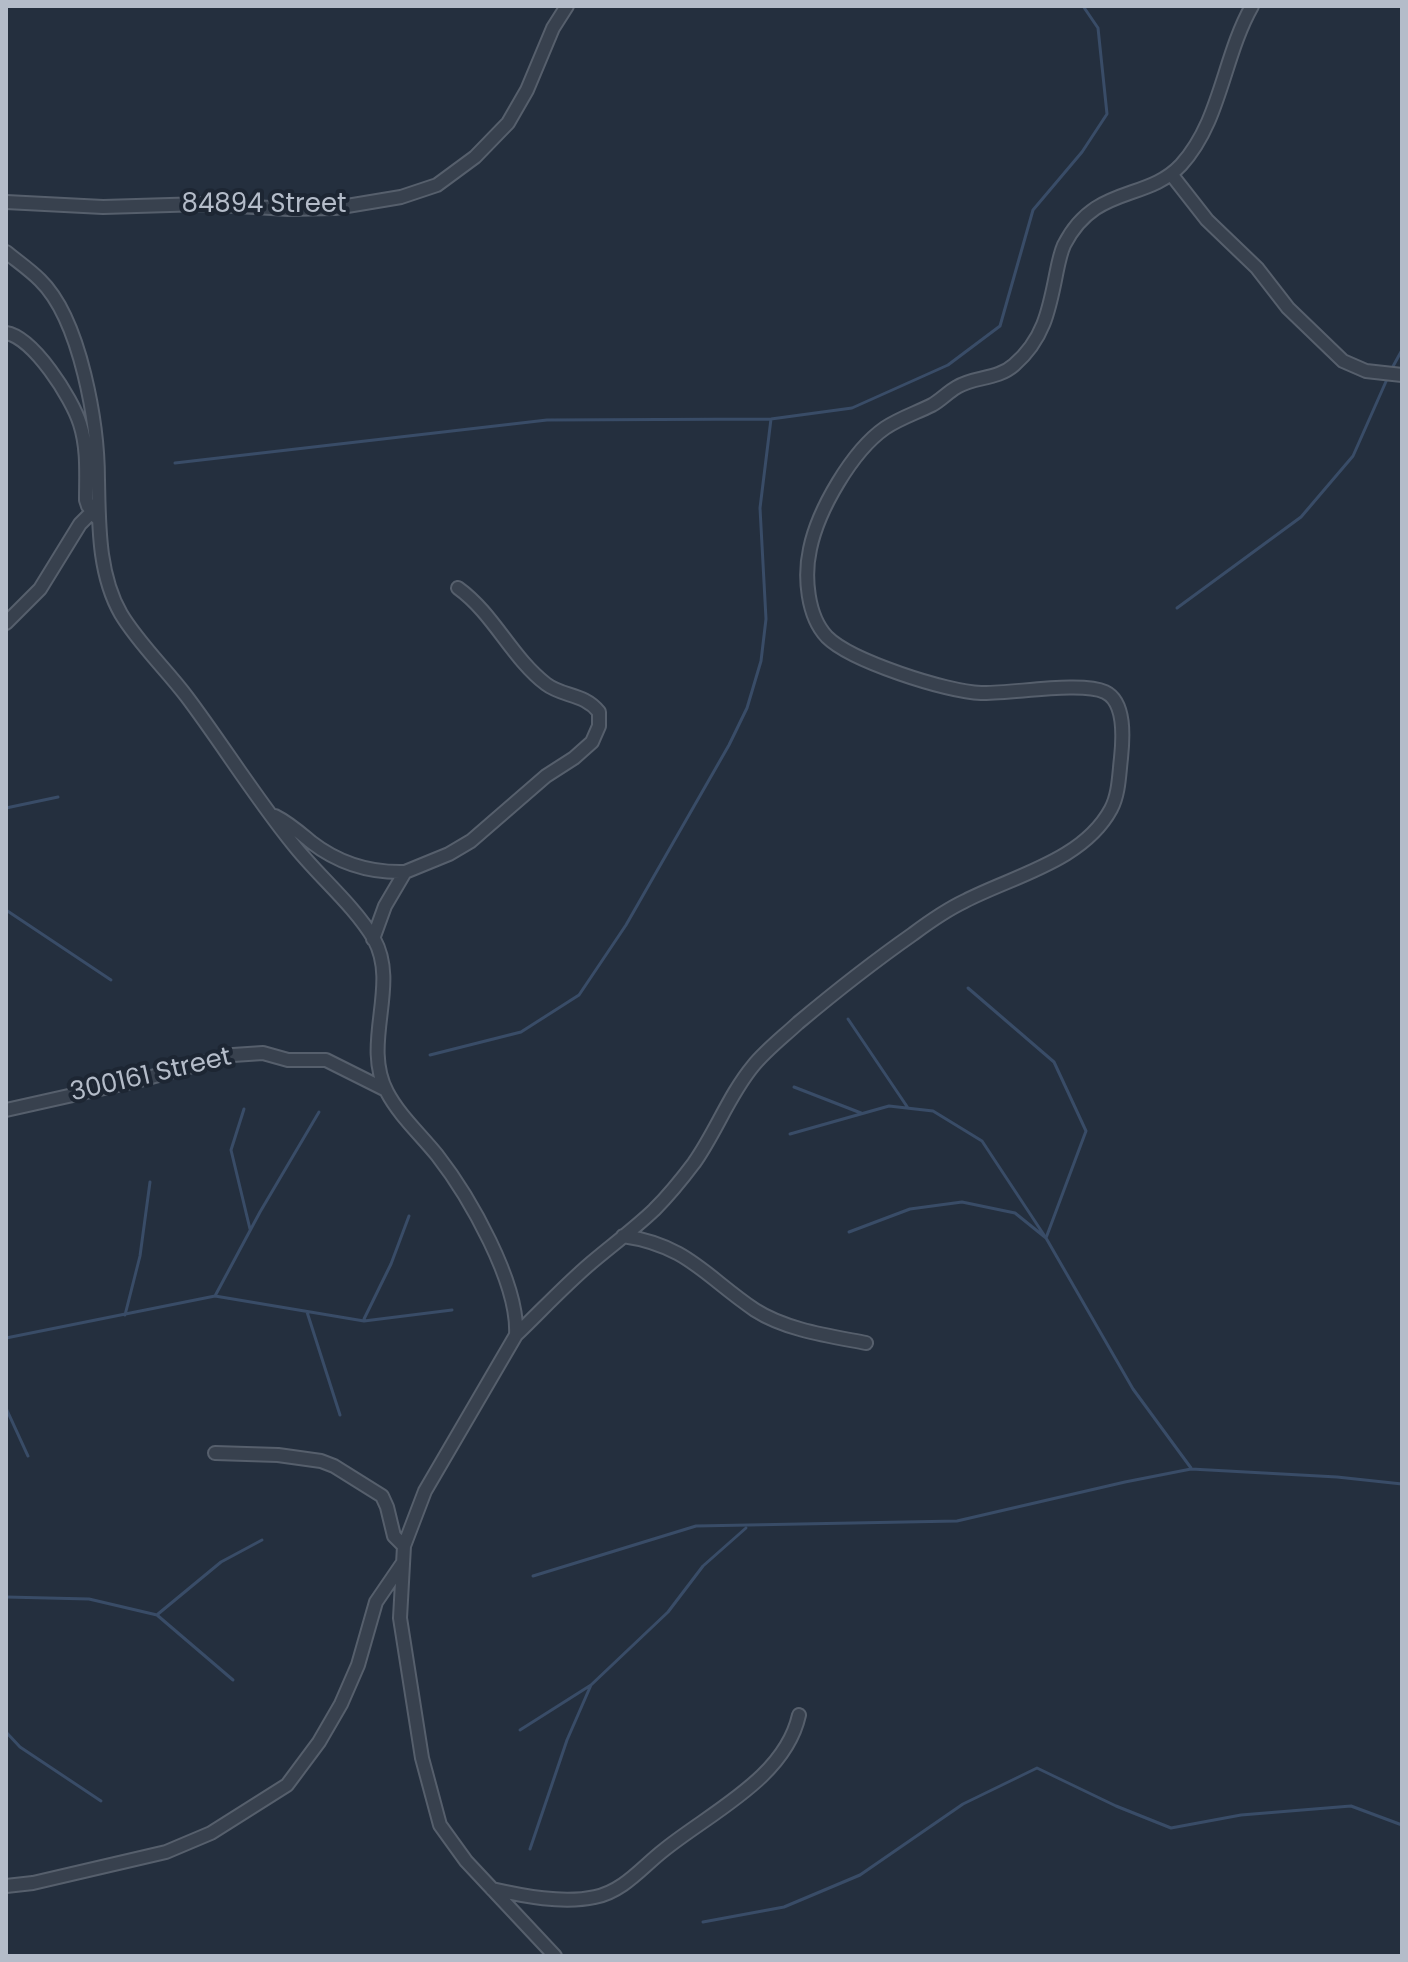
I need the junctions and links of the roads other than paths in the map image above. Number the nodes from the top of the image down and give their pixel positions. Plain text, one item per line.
1 (567, 6) edge
2 (1252, 6) edge
3 (1171, 174) junction
4 (6, 202) edge
5 (6, 252) edge
6 (6, 333) edge
7 (1402, 375) edge
8 (94, 515) junction
9 (458, 588) dead end
10 (6, 623) edge
11 (271, 814) junction
12 (405, 872) junction
13 (373, 939) junction
14 (386, 1090) junction
15 (6, 1110) edge
16 (623, 1236) junction
17 (516, 1335) junction
18 (866, 1343) dead end
19 (215, 1453) dead end
20 (404, 1546) junction
21 (402, 1564) junction
22 (799, 1715) dead end
23 (6, 1886) edge
24 (492, 1889) junction
25 (555, 1956) edge

1 - 4 street, 84894 Street
2 - 3 street
3 - 7 street
3 - 16 street
5 - 8 street
6 - 8 street
8 - 10 street
8 - 11 street
9 - 12 street
11 - 12 street
11 - 13 street
12 - 13 street
13 - 14 street
14 - 15 street, 300161 Street
14 - 17 street
16 - 17 street
16 - 18 street
17 - 20 street
19 - 20 street
20 - 21 street
21 - 23 street
21 - 24 street
22 - 24 street
24 - 25 street

